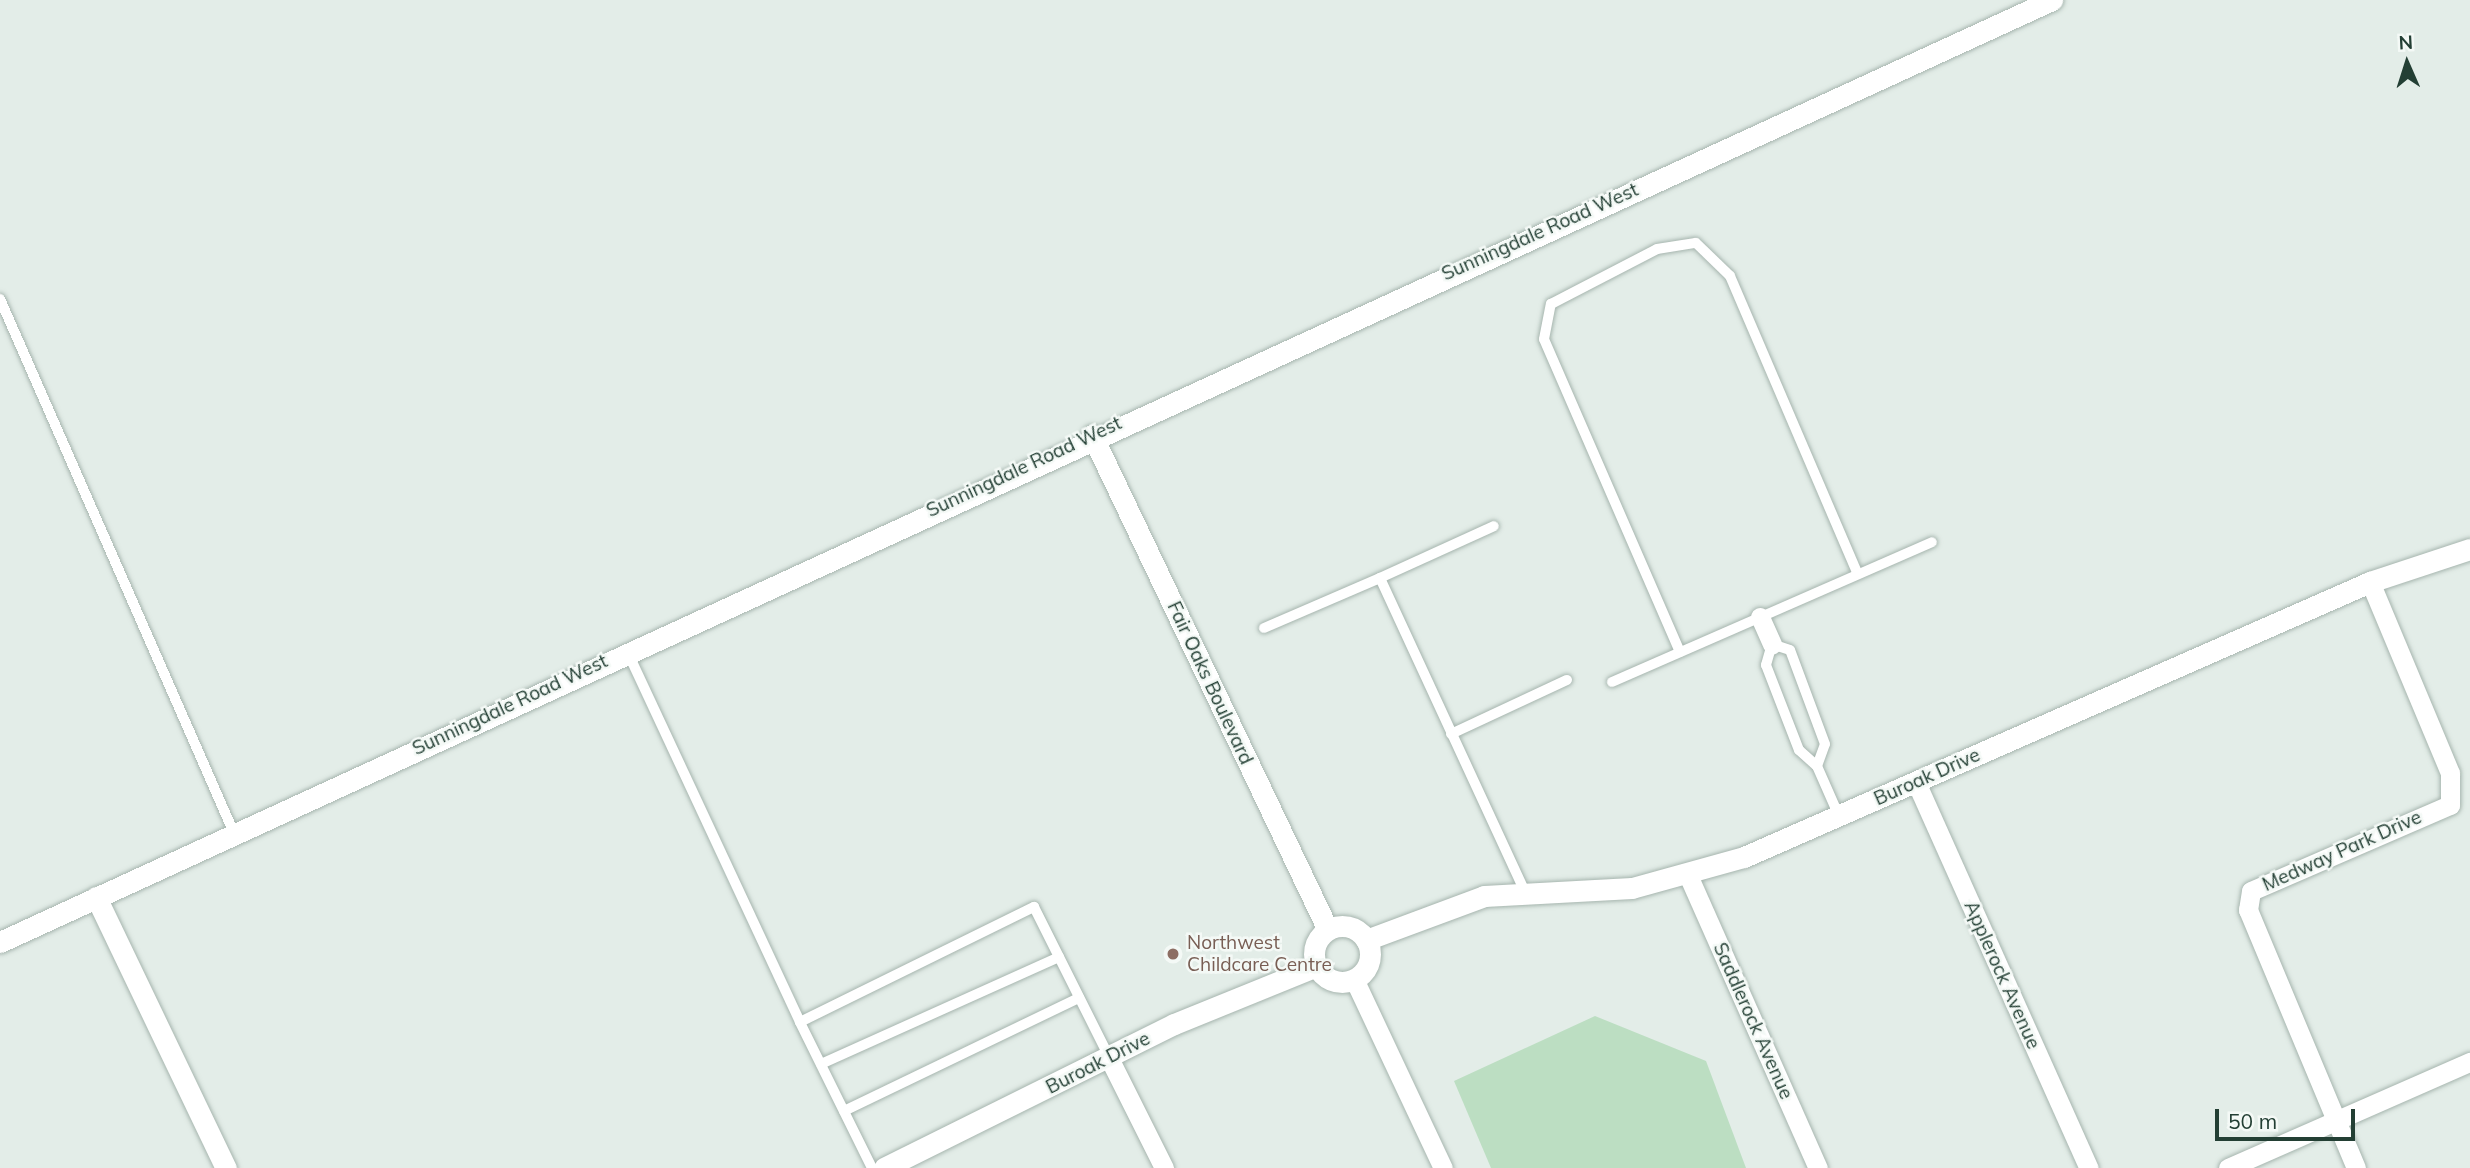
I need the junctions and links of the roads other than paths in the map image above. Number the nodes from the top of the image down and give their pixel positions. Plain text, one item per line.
1 (2052, 0) edge
2 (0, 299) edge
3 (1092, 435) junction
4 (1494, 526) dead end
5 (1932, 542) dead end
6 (2470, 549) edge
7 (1858, 574) junction
8 (1380, 578) junction
9 (2370, 582) junction
10 (1760, 617) junction
11 (1264, 628) dead end
12 (1772, 643) junction
13 (627, 650) junction
14 (1680, 652) junction
15 (1567, 680) dead end
16 (1612, 682) dead end
17 (1451, 734) junction
18 (1816, 766) junction
19 (1916, 782) junction
20 (1839, 816) junction
21 (234, 833) junction
22 (1688, 875) junction
23 (1525, 892) junction
24 (96, 897) junction
25 (1328, 930) junction
26 (1366, 940) junction
27 (0, 942) edge
28 (1059, 957) junction
29 (1317, 966) junction
30 (1354, 979) junction
31 (1079, 998) junction
32 (800, 1022) junction
33 (1109, 1058) junction
34 (2470, 1062) edge
35 (821, 1064) junction
36 (844, 1111) junction
37 (2336, 1121) junction
38 (226, 1168) edge
39 (872, 1168) edge
40 (884, 1168) edge
41 (1164, 1168) edge
42 (1443, 1168) edge
43 (1818, 1168) edge
44 (2089, 1168) edge
45 (2228, 1168) edge
46 (2356, 1168) edge

1 - 3 street, Sunningdale Road West
2 - 21 lane
3 - 13 street, Sunningdale Road West
3 - 25 street, Fair Oaks Boulevard
4 - 8 lane
5 - 7 lane
6 - 9 street, Buroak Drive
7 - 10 lane
7 - 14 lane
8 - 11 lane
8 - 17 lane
9 - 19 street, Buroak Drive
9 - 37 street, Medway Park Drive
10 - 12 street
10 - 14 lane
12 - 18 lane
12 - 18 lane
13 - 21 street, Sunningdale Road West
13 - 32 lane
14 - 16 lane
15 - 17 lane
17 - 23 lane
18 - 20 lane
19 - 20 street, Buroak Drive
19 - 44 street, Applerock Avenue
20 - 22 street, Buroak Drive
21 - 24 street, Sunningdale Road West
22 - 23 street, Buroak Drive
22 - 43 street, Saddlerock Avenue
23 - 26 street, Buroak Drive
24 - 27 street, Sunningdale Road West
24 - 38 street
25 - 26 street
25 - 29 street
26 - 30 street
28 - 31 lane
28 - 32 lane
28 - 35 lane
29 - 30 street
29 - 33 street, Buroak Drive
30 - 42 street
31 - 33 lane
31 - 36 lane
32 - 35 lane
33 - 40 street, Buroak Drive
33 - 41 street
34 - 37 street
35 - 36 lane
36 - 39 lane
37 - 45 street
37 - 46 street, Medway Park Drive

